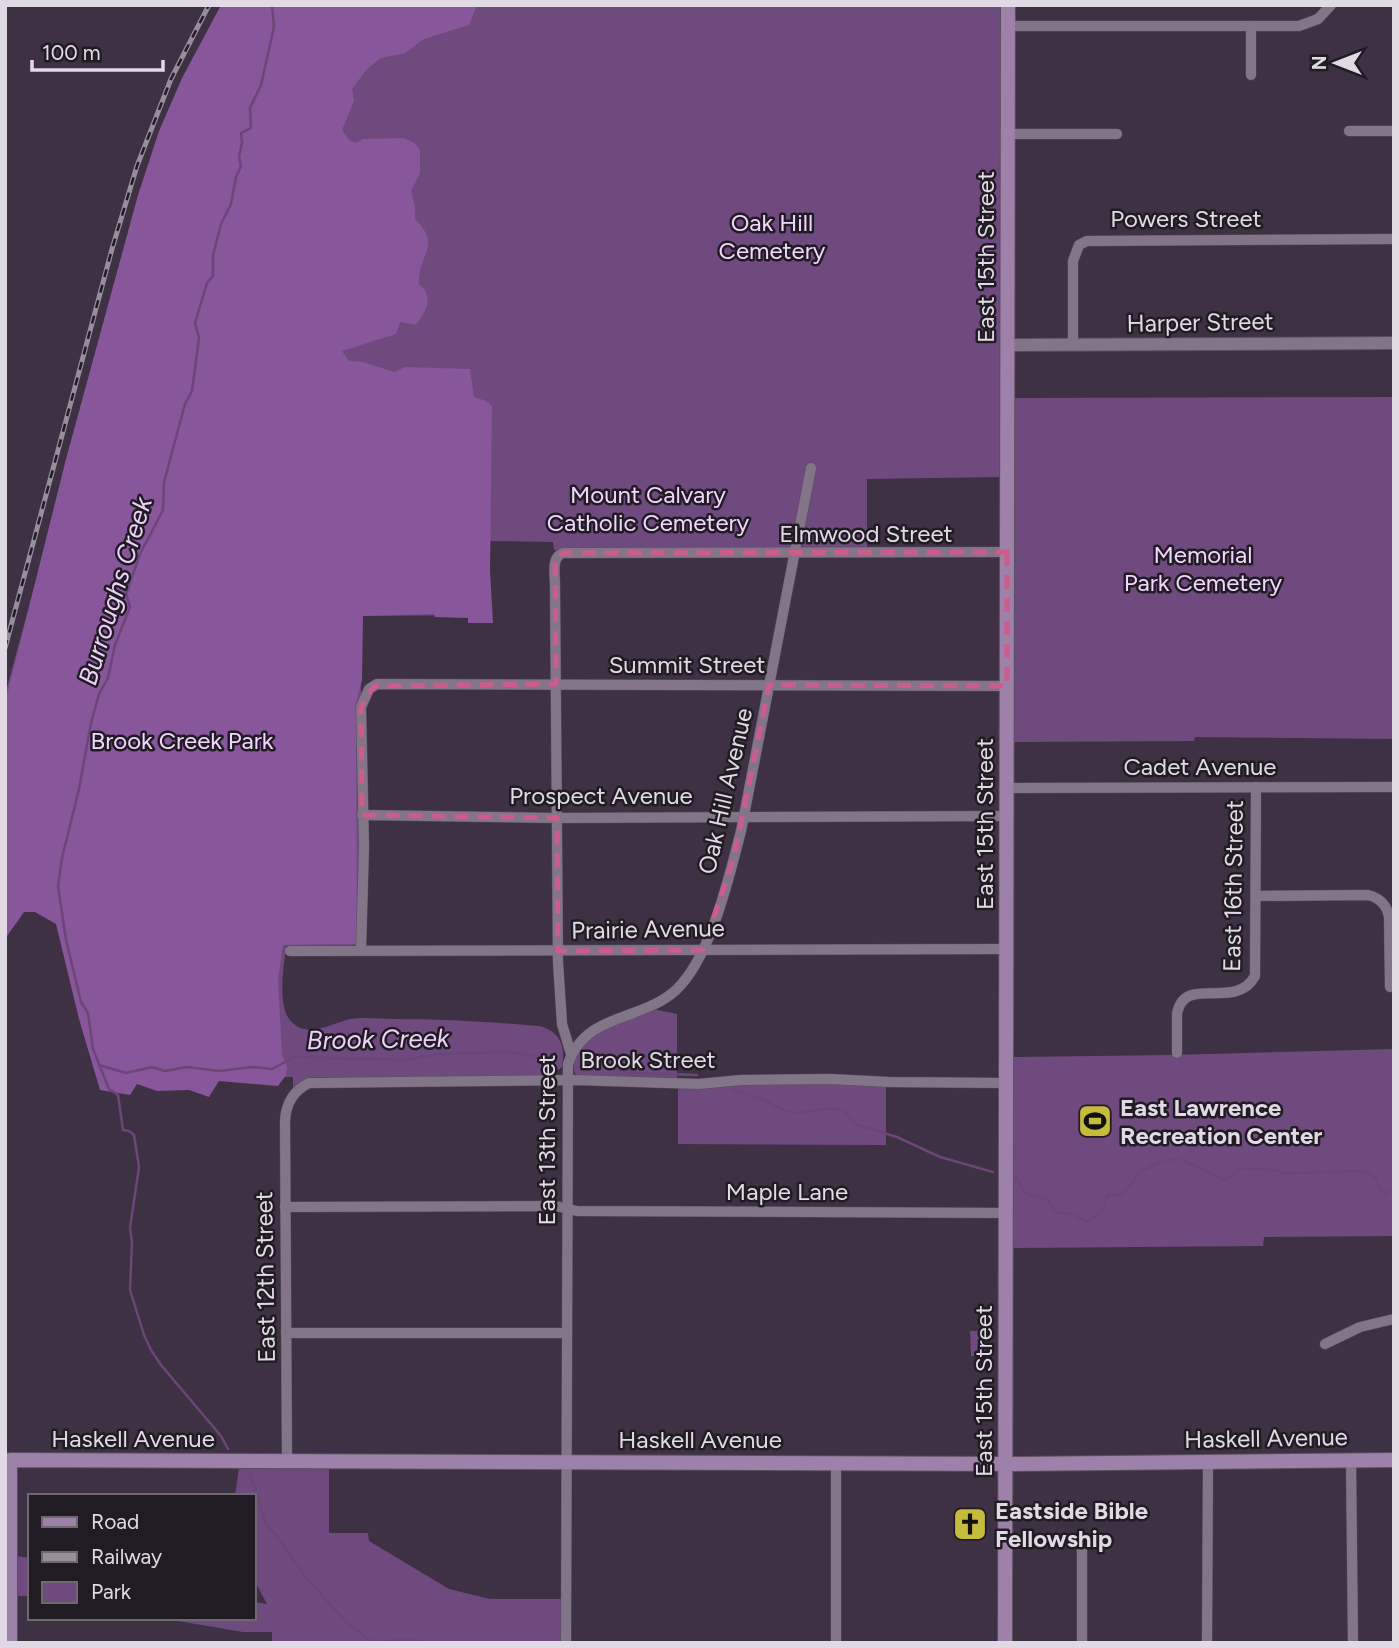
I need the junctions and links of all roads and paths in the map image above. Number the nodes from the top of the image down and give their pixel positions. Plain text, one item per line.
1 (1008, 5) edge
2 (1331, 5) edge
3 (1008, 26) junction
4 (1251, 26) junction
5 (1251, 75) dead end
6 (1349, 131) dead end
7 (1394, 131) edge
8 (1007, 134) junction
9 (1117, 134) dead end
10 (1394, 239) edge
11 (1394, 342) edge
12 (1073, 344) junction
13 (1007, 345) junction
14 (811, 468) dead end
15 (1007, 552) junction
16 (794, 553) junction
17 (558, 555) joint
18 (556, 684) junction
19 (769, 685) junction
20 (1007, 686) junction
21 (1256, 787) junction
22 (1394, 787) edge
23 (1007, 788) junction
24 (362, 815) junction
25 (744, 816) junction
26 (1006, 816) junction
27 (557, 818) junction
28 (1256, 896) junction
29 (1006, 949) junction
30 (361, 950) junction
31 (703, 950) junction
32 (290, 951) dead end
33 (558, 951) junction
34 (1390, 987) dead end
35 (1177, 1053) dead end
36 (571, 1054) junction
37 (568, 1080) junction
38 (1006, 1083) junction
39 (293, 1094) joint
40 (285, 1207) junction
41 (568, 1209) junction
42 (1006, 1213) junction
43 (1394, 1319) edge
44 (567, 1332) junction
45 (286, 1333) junction
46 (1325, 1344) dead end
47 (8, 1460) edge
48 (1352, 1460) junction
49 (1394, 1460) edge
50 (287, 1461) junction
51 (566, 1461) junction
52 (1208, 1462) junction
53 (836, 1463) junction
54 (1005, 1464) junction
55 (1082, 1548) dead end
56 (10, 1643) edge
57 (566, 1643) edge
58 (836, 1643) edge
59 (1005, 1643) edge
60 (1082, 1643) edge
61 (1207, 1643) edge
62 (1353, 1643) edge

1 - 3 main road, East 15th Street
2 - 4 street
3 - 4 street
3 - 8 main road, East 15th Street
4 - 5 street
6 - 7 street
8 - 9 street
8 - 13 main road, East 15th Street
10 - 12 street, Powers Street
11 - 12 street, Harper Street
12 - 13 street, Harper Street
13 - 15 main road, East 15th Street
14 - 16 street, Oak Hill Avenue
15 - 16 street, Elmwood Street
15 - 20 main road, East 15th Street
16 - 17 street, Elmwood Street
16 - 19 street, Oak Hill Avenue
17 - 18 street, East 13th Street
18 - 19 street, Summit Street
18 - 24 street, Summit Street
18 - 27 street, East 13th Street
19 - 20 street, Summit Street
19 - 25 street, Oak Hill Avenue
20 - 23 main road, East 15th Street
21 - 22 street, Cadet Avenue
21 - 23 street, Cadet Avenue
21 - 28 street, East 16th Street
23 - 26 main road, East 15th Street
24 - 27 street, Prospect Avenue
24 - 30 street
25 - 26 street, Prospect Avenue
25 - 27 street, Prospect Avenue
25 - 31 street, Oak Hill Avenue
26 - 29 main road, East 15th Street
27 - 33 street, East 13th Street
28 - 34 street
28 - 35 street, East 16th Street
29 - 31 street, Prairie Avenue
29 - 38 main road, East 15th Street
30 - 32 street, Prairie Avenue
30 - 33 street, Prairie Avenue
31 - 33 street, Prairie Avenue
31 - 36 street, Oak Hill Avenue
33 - 36 street, East 13th Street
36 - 37 street, East 13th Street
37 - 38 street, Brook Street
37 - 39 street, Brook Street
37 - 41 street, East 13th Street
38 - 42 main road, East 15th Street
39 - 40 street, East 12th Street
40 - 41 street, Maple Lane
40 - 45 street, East 12th Street
41 - 42 street, Maple Lane
41 - 44 street, East 13th Street
42 - 54 main road, East 15th Street
43 - 46 street
44 - 45 street
44 - 51 street, East 13th Street
45 - 50 street, East 12th Street
47 - 50 main road, Haskell Avenue
47 - 56 main road
48 - 49 main road, Haskell Avenue
48 - 52 main road, Haskell Avenue
48 - 62 street
50 - 51 main road, Haskell Avenue
51 - 53 main road, Haskell Avenue
51 - 57 street, East 13th Street
52 - 54 main road, Haskell Avenue
52 - 61 street
53 - 54 main road, Haskell Avenue
53 - 58 street
54 - 59 main road, East 15th Street
55 - 60 street

